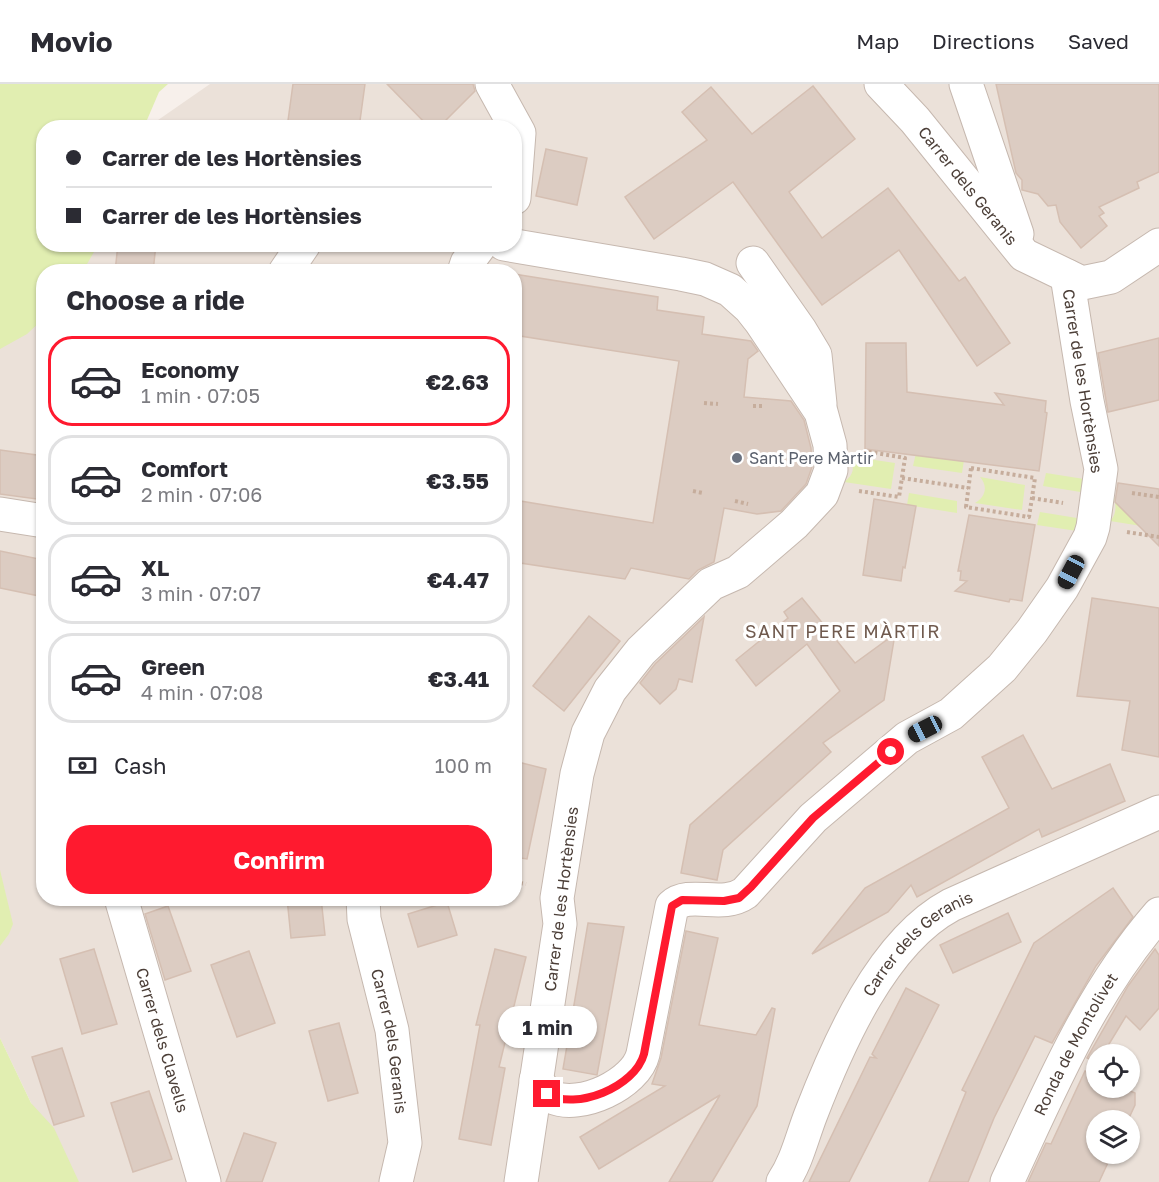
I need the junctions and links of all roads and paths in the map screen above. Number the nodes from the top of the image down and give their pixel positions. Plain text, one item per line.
1 (492, 84) edge
2 (881, 84) edge
3 (966, 84) edge
4 (512, 120) edge
5 (1159, 245) edge
6 (522, 247) edge
7 (1024, 255) junction
8 (753, 263) dead end
9 (1067, 276) junction
10 (704, 403) dead end
11 (718, 404) dead end
12 (753, 406) dead end
13 (763, 406) dead end
14 (821, 412) junction
15 (897, 457) dead end
16 (902, 478) junction
17 (968, 488) junction
18 (693, 491) dead end
19 (703, 493) dead end
20 (891, 495) dead end
21 (1032, 498) junction
22 (1041, 499) dead end
23 (735, 501) dead end
24 (748, 504) dead end
25 (0, 514) edge
26 (36, 520) edge
27 (1159, 812) edge
28 (124, 906) edge
29 (363, 906) edge
30 (1159, 914) edge
31 (536, 1080) junction
32 (204, 1182) edge
33 (396, 1182) edge
34 (521, 1182) edge
35 (783, 1182) edge
36 (1007, 1182) edge

1 - 4 street
2 - 7 street, Carrer dels Geranis
3 - 7 street
5 - 9 street, Carrer dels Geranis
6 - 14 street, Carrer de les Hortènsies
7 - 9 street, Carrer dels Geranis
8 - 14 street, Carrer de les Hortènsies
9 - 31 street, Carrer de les Hortènsies
10 - 11 path
12 - 13 path
14 - 31 street, Carrer de les Hortènsies
15 - 16 path
16 - 17 path
16 - 20 path
17 - 21 path
17 - 21 path
18 - 19 path
21 - 22 path
23 - 24 path
25 - 26 street
27 - 35 street, Carrer dels Geranis
28 - 32 street, Carrer dels Clavells
29 - 33 street, Carrer dels Geranis
30 - 36 street, Ronda de Montolivet
31 - 34 street

